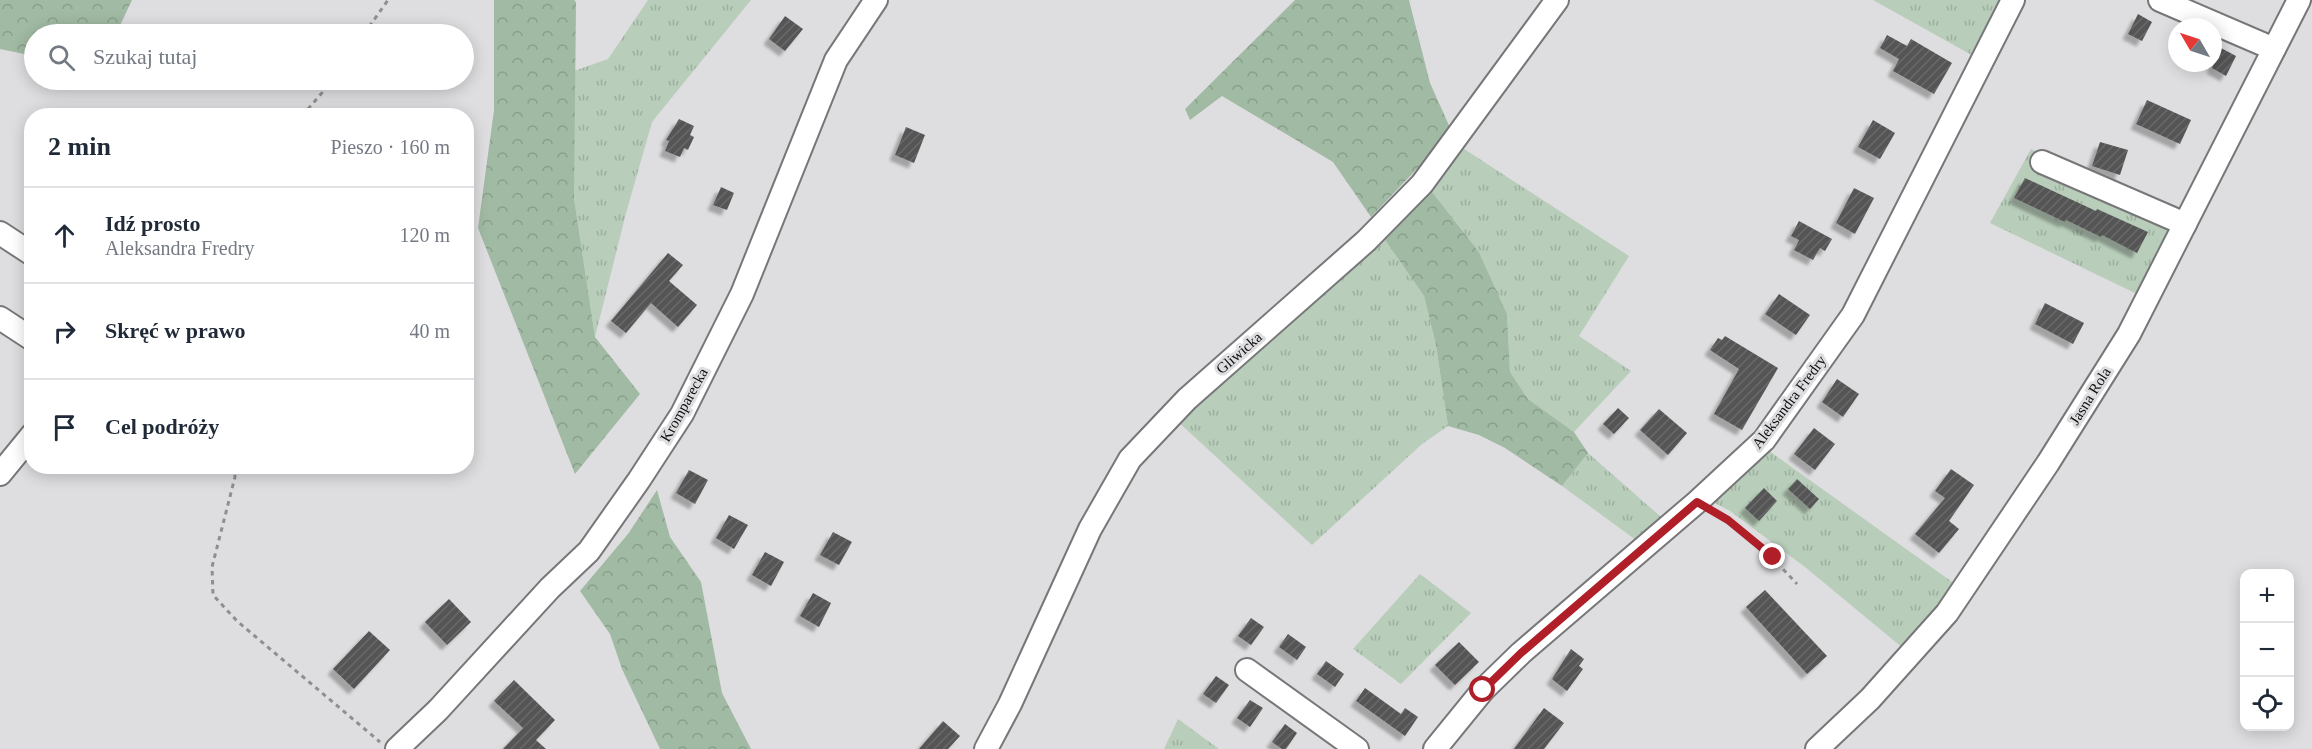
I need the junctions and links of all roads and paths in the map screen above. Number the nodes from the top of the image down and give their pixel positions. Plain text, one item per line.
1 (388, 0) edge
2 (876, 0) edge
3 (1557, 0) edge
4 (2013, 0) edge
5 (2160, 0) edge
6 (2299, 0) edge
7 (371, 24) edge
8 (2274, 48) junction
9 (324, 90) edge
10 (309, 108) edge
11 (2042, 162) dead end
12 (2185, 224) junction
13 (0, 233) edge
14 (24, 249) edge
15 (0, 318) edge
16 (24, 334) edge
17 (24, 445) edge
18 (0, 474) edge
19 (235, 474) edge
20 (1697, 502) junction
21 (1797, 584) dead end
22 (1247, 670) dead end
23 (388, 749) edge
24 (397, 749) edge
25 (986, 749) edge
26 (1357, 749) edge
27 (1435, 749) edge
28 (1817, 749) edge

1 - 7 path
2 - 24 street, Kromparecka
3 - 25 street, Gliwicka
4 - 20 street, Aleksandra Fredry
5 - 8 street
6 - 8 street, Jasna Rola
8 - 12 street, Jasna Rola
9 - 10 path
11 - 12 street
12 - 28 street, Jasna Rola
13 - 14 street
15 - 16 street
17 - 18 street
19 - 23 path
20 - 21 path
20 - 27 street, Aleksandra Fredry
22 - 26 street

